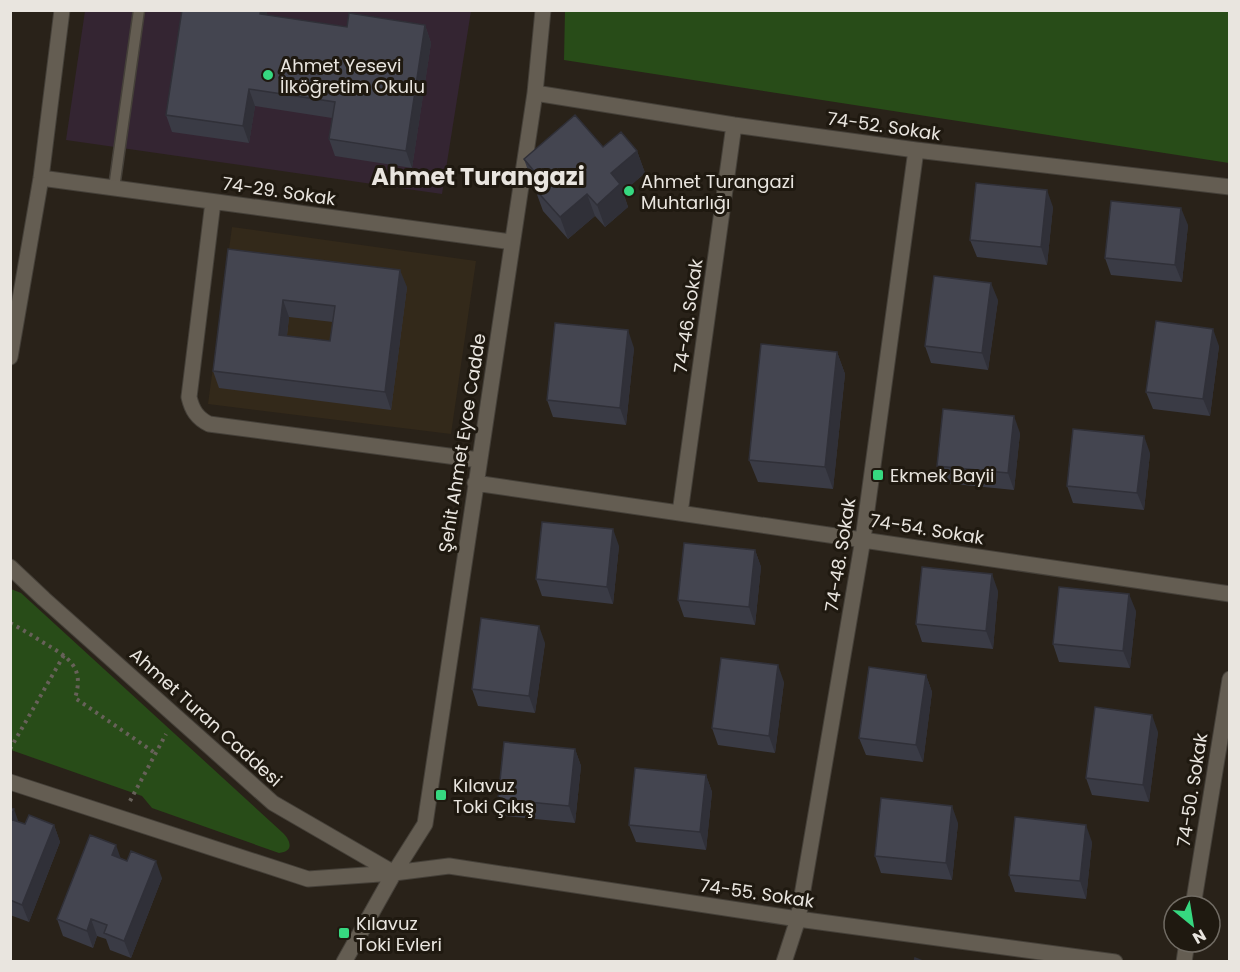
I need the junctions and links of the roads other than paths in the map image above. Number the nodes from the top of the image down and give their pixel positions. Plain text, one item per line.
1 (62, 10) edge
2 (140, 10) edge
3 (543, 10) edge
4 (535, 93) junction
5 (734, 125) junction
6 (915, 150) junction
7 (40, 178) junction
8 (1230, 187) edge
9 (114, 188) junction
10 (213, 202) junction
11 (512, 242) junction
12 (10, 357) edge
13 (479, 460) junction
14 (475, 483) junction
15 (680, 513) junction
16 (863, 539) junction
17 (10, 567) edge
18 (1230, 594) edge
19 (1230, 679) edge
20 (10, 782) edge
21 (394, 873) junction
22 (1195, 894) edge
23 (798, 919) junction
24 (344, 962) edge
25 (784, 962) edge
26 (1115, 962) edge

1 - 7 street
2 - 9 lane
3 - 4 street, Şehit Ahmet Eyce Cadde
4 - 5 street, 74-52. Sokak
4 - 11 street, Şehit Ahmet Eyce Cadde
5 - 6 street, 74-52. Sokak
5 - 15 street, 74-46. Sokak
6 - 8 street, 74-52. Sokak
6 - 16 street, 74-48. Sokak
7 - 9 street, 74-29. Sokak
7 - 12 street
9 - 10 street, 74-29. Sokak
10 - 11 street, 74-29. Sokak
10 - 13 street
11 - 13 street, Şehit Ahmet Eyce Cadde
13 - 14 street, Şehit Ahmet Eyce Cadde
14 - 15 street, 74-54. Sokak
14 - 21 street, Şehit Ahmet Eyce Cadde
15 - 16 street, 74-54. Sokak
16 - 18 street, 74-54. Sokak
16 - 23 street, 74-48. Sokak
17 - 21 street, Ahmet Turan Caddesi
19 - 22 street, 74-50. Sokak
20 - 21 street, 74-55. Sokak
21 - 23 street, 74-55. Sokak
21 - 24 street, Şehit Ahmet Eyce Cadde
23 - 25 street, 74-48. Sokak
23 - 26 street, 74-55. Sokak

